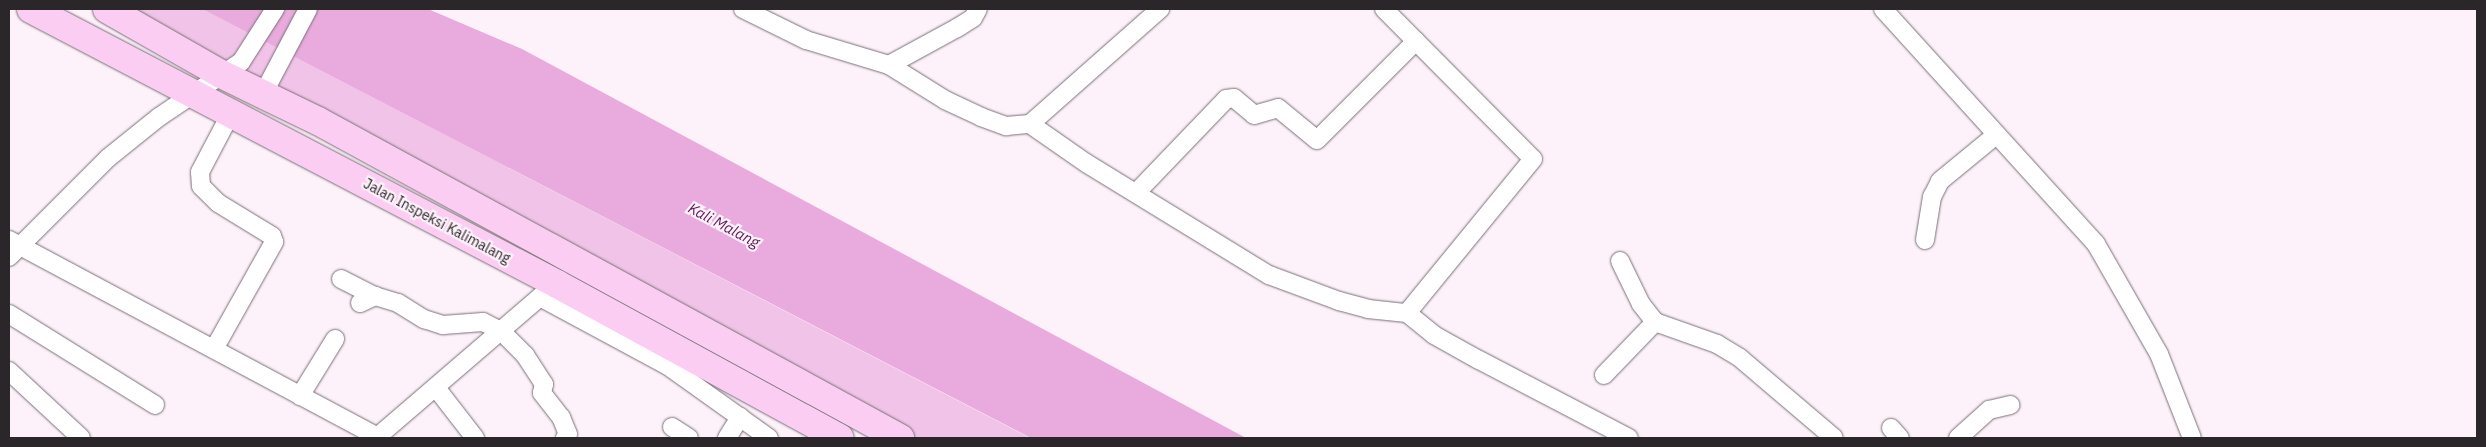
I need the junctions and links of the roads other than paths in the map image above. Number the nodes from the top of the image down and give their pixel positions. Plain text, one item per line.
1 (31, 9) edge
2 (107, 9) edge
3 (275, 9) edge
4 (308, 9) edge
5 (743, 9) edge
6 (978, 9) edge
7 (1160, 9) edge
8 (1384, 9) edge
9 (1883, 9) edge
10 (764, 14) edge
11 (1416, 41) junction
12 (889, 65) junction
13 (221, 74) junction
14 (269, 84) junction
15 (194, 96) junction
16 (231, 113) junction
17 (1030, 124) junction
18 (1996, 135) junction
19 (1136, 193) junction
20 (1925, 240) dead end
21 (13, 248) edge
22 (1620, 261) dead end
23 (341, 280) dead end
24 (548, 290) junction
25 (1407, 313) junction
26 (9, 314) edge
27 (1655, 322) junction
28 (501, 332) junction
29 (335, 339) dead end
30 (214, 349) junction
31 (9, 371) edge
32 (1604, 375) dead end
33 (437, 389) junction
34 (300, 396) junction
35 (155, 405) dead end
36 (2010, 405) dead end
37 (740, 417) junction
38 (672, 427) dead end
39 (71, 435) edge
40 (827, 435) edge
41 (377, 437) edge
42 (475, 438) edge
43 (565, 438) edge
44 (688, 438) edge
45 (727, 438) edge
46 (769, 438) edge
47 (900, 438) edge
48 (1630, 438) edge
49 (1834, 438) edge
50 (1958, 438) edge
51 (2192, 438) edge

1 - 15 main road, Jalan Inspeksi Kalimalang
2 - 13 main road
3 - 13 street
4 - 14 street
5 - 10 street
6 - 12 street
7 - 17 street
8 - 11 street
9 - 18 street
10 - 12 street
11 - 19 street
11 - 25 street
12 - 17 street
13 - 14 main road
13 - 15 street
14 - 47 main road
15 - 16 main road, Jalan Inspeksi Kalimalang
15 - 21 street
16 - 24 main road, Jalan Inspeksi Kalimalang
16 - 30 street
17 - 19 street
18 - 20 street
18 - 51 street
19 - 25 street
21 - 30 street
22 - 27 street
23 - 28 street
24 - 28 street
24 - 37 street
24 - 40 main road, Jalan Inspeksi Kalimalang
25 - 48 street
26 - 35 street
27 - 32 street
27 - 49 street
28 - 33 street
28 - 43 street
29 - 34 street
30 - 34 street
31 - 39 street
33 - 41 street
33 - 42 street
34 - 41 street
36 - 50 street
37 - 45 street
37 - 46 street
38 - 44 street

